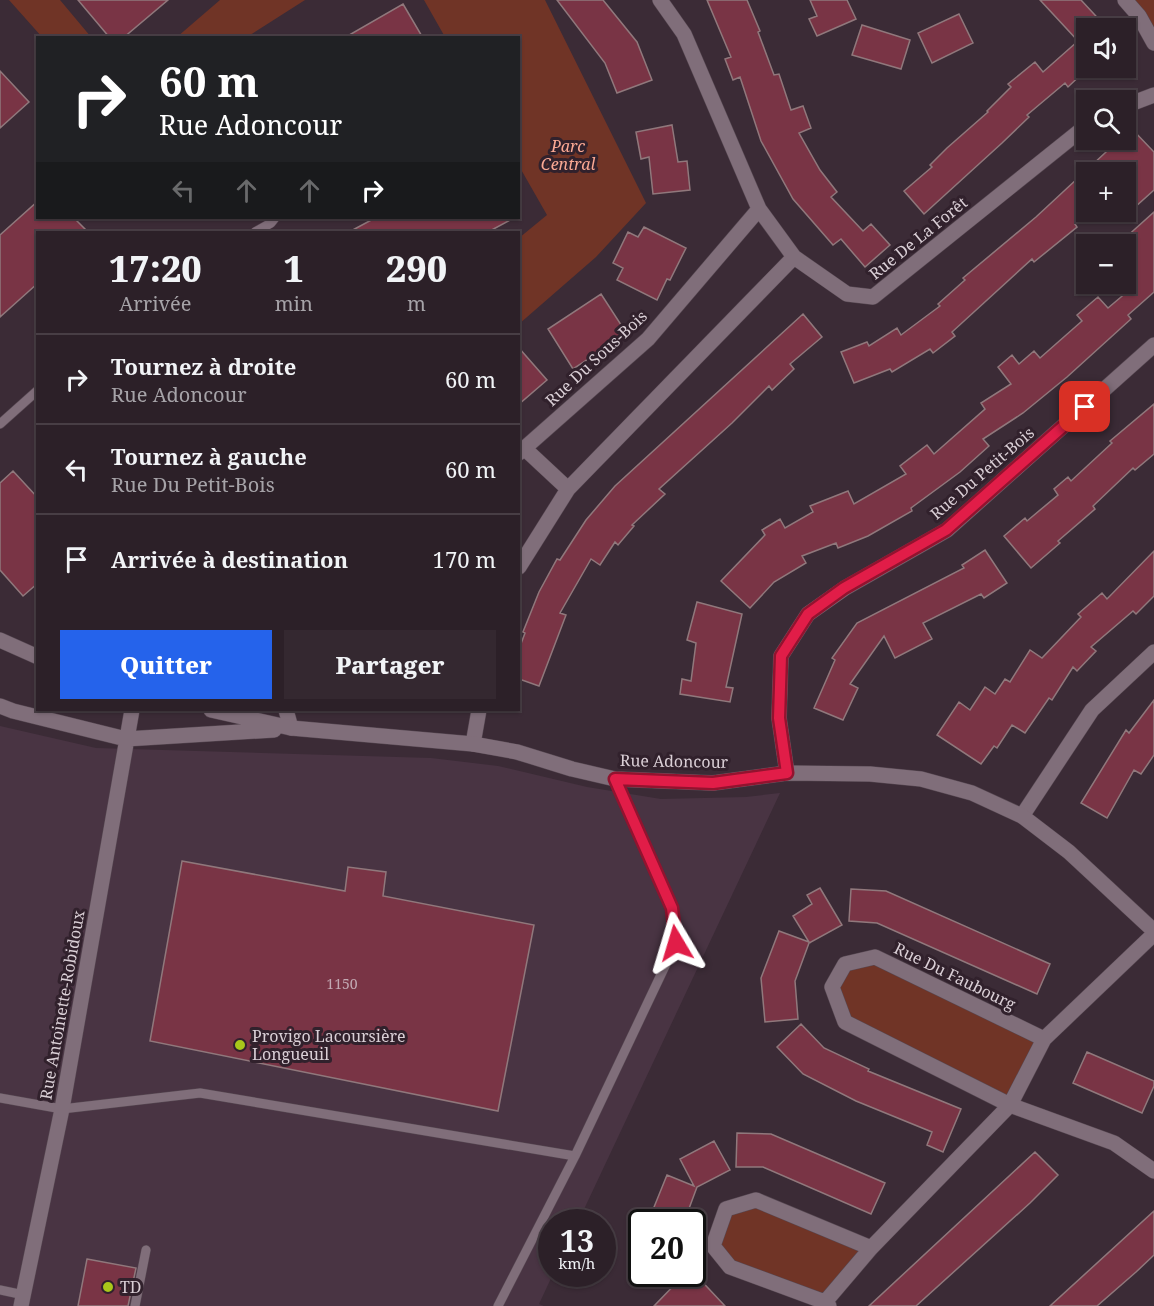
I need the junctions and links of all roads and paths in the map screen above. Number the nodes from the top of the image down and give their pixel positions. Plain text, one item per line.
1 (660, 0) edge
2 (1125, 0) edge
3 (1154, 43) edge
4 (1154, 95) edge
5 (1136, 102) edge
6 (1076, 134) edge
7 (759, 209) junction
8 (274, 219) edge
9 (257, 231) edge
10 (794, 257) junction
11 (1154, 345) edge
12 (36, 392) edge
13 (0, 424) edge
14 (522, 450) edge
15 (568, 489) junction
16 (520, 565) edge
17 (0, 640) edge
18 (1154, 652) edge
19 (36, 656) edge
20 (0, 706) edge
21 (132, 711) edge
22 (215, 711) edge
23 (286, 711) edge
24 (479, 711) edge
25 (291, 728) junction
26 (126, 739) junction
27 (473, 744) junction
28 (787, 773) junction
29 (615, 779) junction
30 (1022, 816) junction
31 (1154, 933) edge
32 (1044, 1039) junction
33 (0, 1098) edge
34 (1010, 1105) junction
35 (62, 1109) junction
36 (575, 1156) junction
37 (1154, 1172) edge
38 (871, 1248) junction
39 (146, 1250) dead end
40 (0, 1290) edge
41 (22, 1300) edge
42 (827, 1304) edge
43 (135, 1306) edge
44 (498, 1306) edge

1 - 7 street, Rue De La Forêt
2 - 3 street
4 - 5 street
6 - 10 street, Rue De La Forêt
7 - 10 street, Rue De La Forêt
7 - 14 street, Rue Du Sous-Bois
8 - 9 lane
10 - 15 street
11 - 28 street, Rue Du Petit-Bois
12 - 13 lane
14 - 15 street, Rue Du Sous-Bois
15 - 16 street
17 - 19 street
18 - 30 street
20 - 26 street, Rue Adoncour
21 - 26 street, Rue Antoinette-Robidoux
22 - 25 street, Rue Adoncour
23 - 25 street
24 - 27 street
25 - 26 street, Rue Adoncour
25 - 27 street, Rue Adoncour
26 - 35 street, Rue Antoinette-Robidoux
27 - 29 street, Rue Adoncour
28 - 29 street, Rue Adoncour
28 - 30 street, Rue Adoncour
29 - 36 lane
30 - 31 street, Rue Adoncour
31 - 32 street
32 - 34 street
32 - 34 street, Rue Du Faubourg
33 - 35 lane
34 - 37 street, Rue Du Faubourg
34 - 38 street
35 - 36 lane
35 - 41 street, Rue Antoinette-Robidoux
36 - 44 lane
38 - 42 street
38 - 42 street
39 - 43 lane
40 - 41 lane

